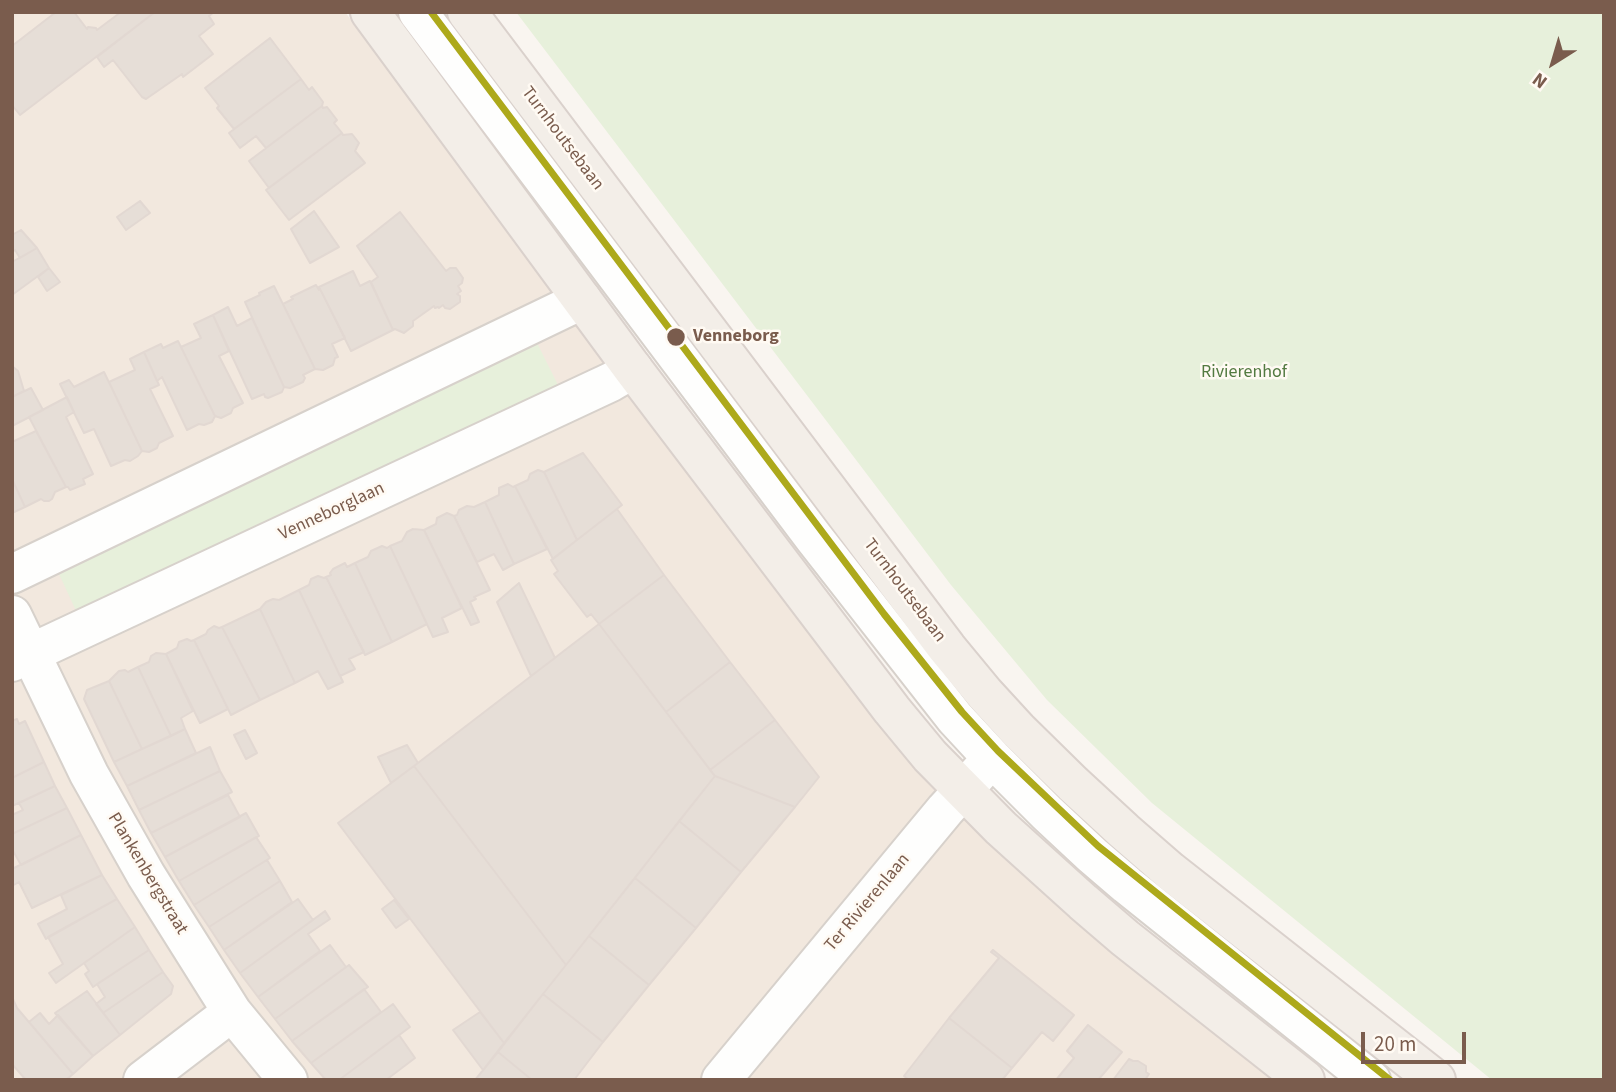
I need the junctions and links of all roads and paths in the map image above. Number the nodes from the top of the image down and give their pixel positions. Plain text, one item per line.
1 (370, 12) edge
2 (418, 12) edge
3 (467, 12) edge
4 (582, 300) junction
5 (633, 369) junction
6 (12, 574) edge
7 (12, 615) edge
8 (21, 658) edge
9 (1018, 730) junction
10 (992, 758) junction
11 (963, 790) junction
12 (232, 1012) junction
13 (143, 1080) edge
14 (288, 1080) edge
15 (721, 1080) edge
16 (1305, 1080) edge
17 (1371, 1080) edge
18 (1436, 1080) edge

1 - 4 main road
2 - 10 street
3 - 9 main road, Turnhoutsebaan
4 - 5 main road
4 - 6 street
5 - 8 street, Venneborglaan
5 - 11 main road
7 - 8 street
8 - 12 street, Plankenbergstraat
9 - 10 street, Ter Rivierenlaan
9 - 18 main road, Turnhoutsebaan
10 - 11 street, Ter Rivierenlaan
10 - 17 street
11 - 15 street, Ter Rivierenlaan
11 - 16 main road
12 - 13 street
12 - 14 street, Plankenbergstraat

